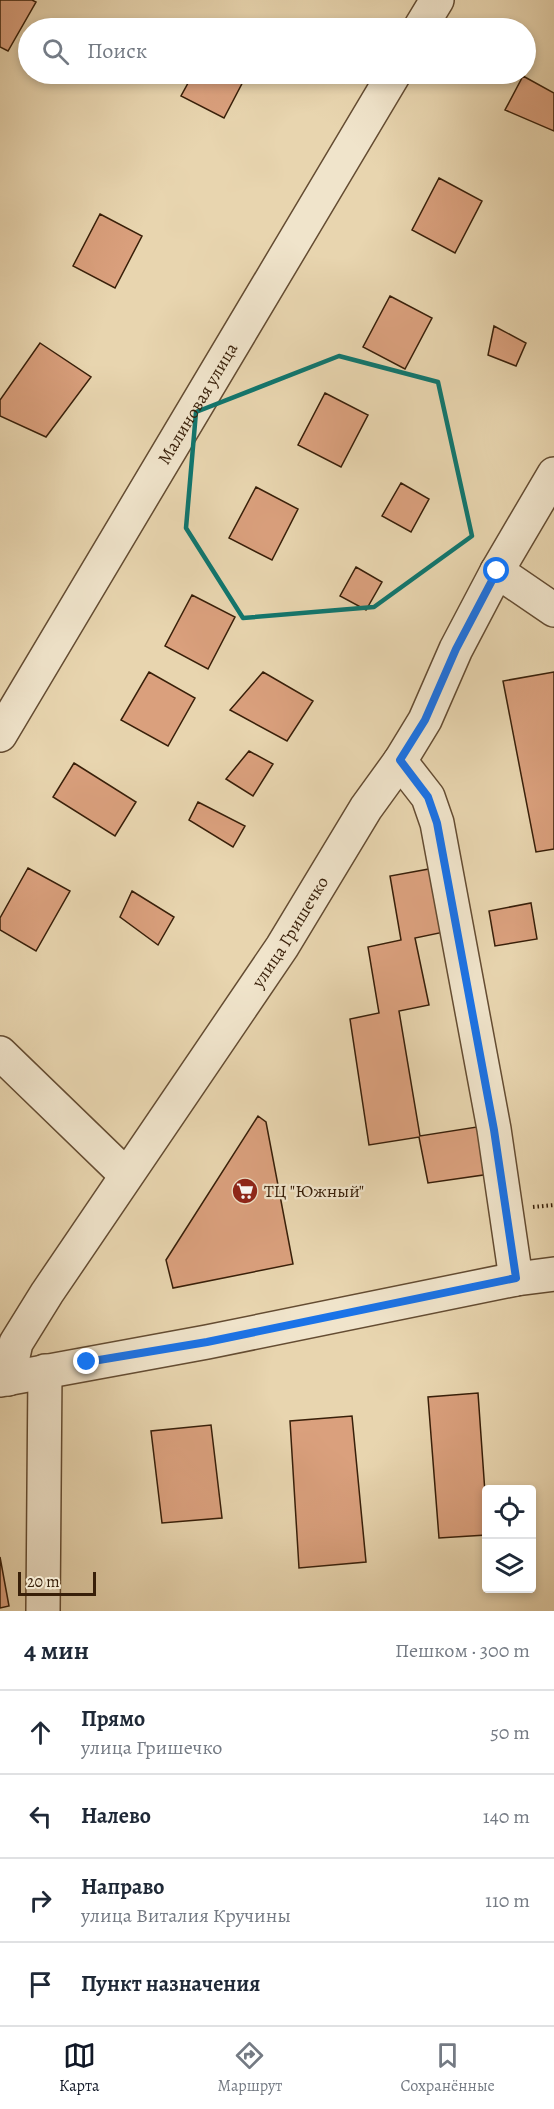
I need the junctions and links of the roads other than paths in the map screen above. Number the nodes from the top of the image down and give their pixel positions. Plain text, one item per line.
1 (437, 0) edge
2 (426, 18) edge
3 (388, 84) edge
4 (554, 474) edge
5 (497, 571) junction
6 (554, 610) edge
7 (0, 735) edge
8 (400, 760) junction
9 (0, 1053) edge
10 (126, 1175) junction
11 (554, 1274) edge
12 (516, 1278) junction
13 (45, 1371) junction
14 (4, 1379) edge
15 (43, 1611) edge

1 - 2 street
3 - 7 street, Малиновая улица
4 - 5 street, улица Гришечко
5 - 6 street
5 - 8 street, улица Гришечко
8 - 10 street, улица Гришечко
8 - 12 street
9 - 10 street
10 - 14 street, улица Гришечко
11 - 12 street
12 - 13 street
13 - 14 street
13 - 15 street

